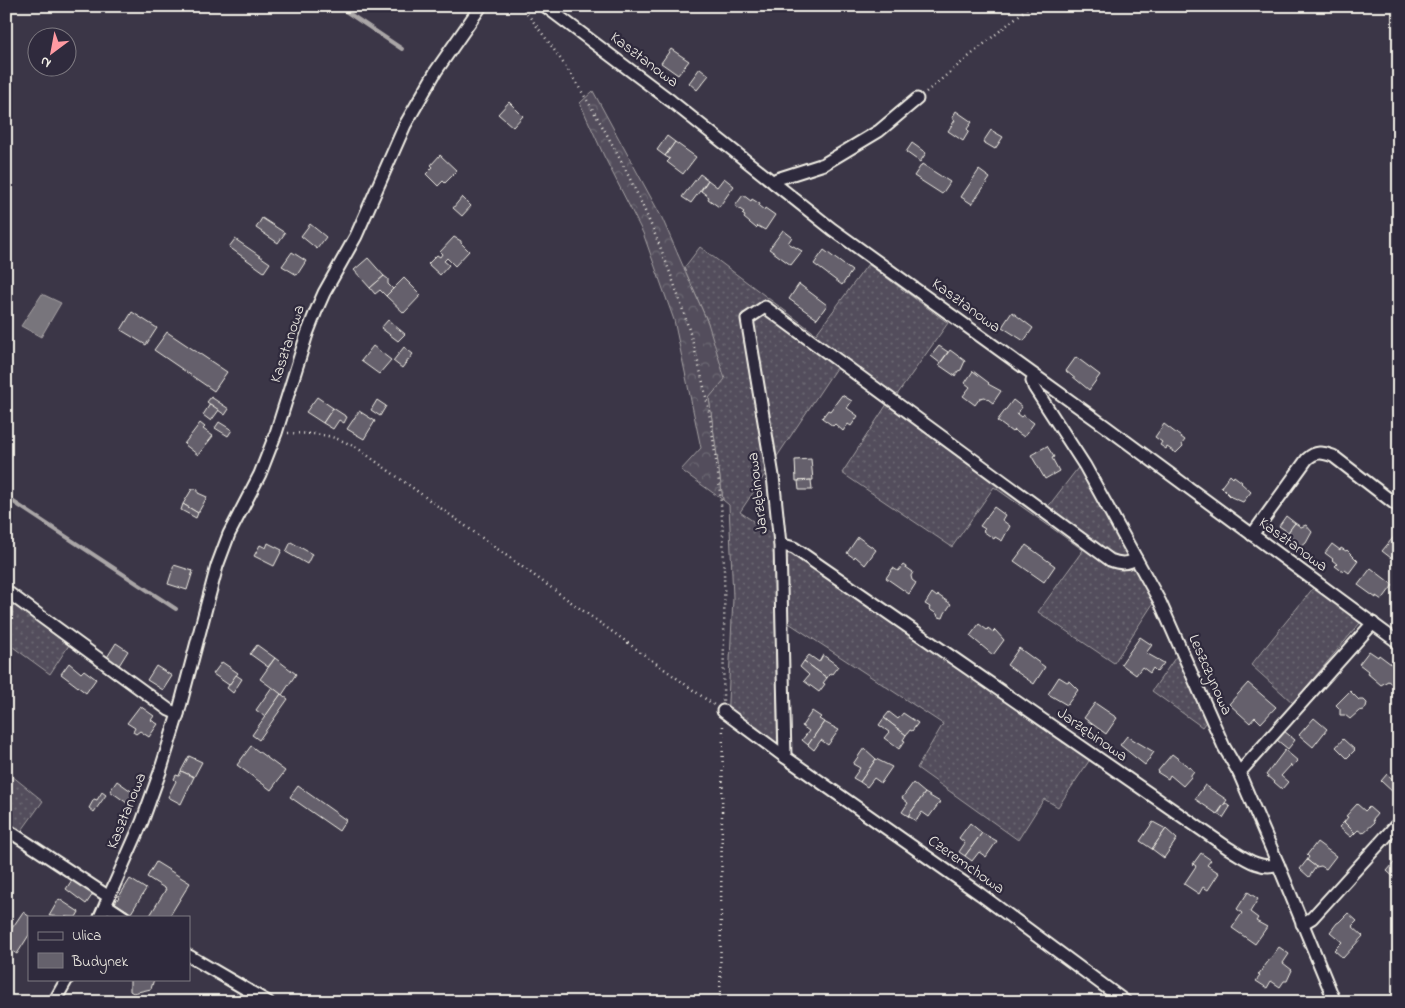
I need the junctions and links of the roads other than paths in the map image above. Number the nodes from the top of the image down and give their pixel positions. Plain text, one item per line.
1 (481, 6) edge
2 (545, 6) edge
3 (917, 99) road end
4 (774, 183) junction
5 (1034, 376) junction
6 (1399, 507) edge
7 (1252, 535) junction
8 (780, 544) junction
9 (1136, 559) junction
10 (6, 591) edge
11 (1373, 624) junction
12 (1399, 643) edge
13 (723, 711) road end
14 (178, 714) junction
15 (785, 757) junction
16 (1239, 773) junction
17 (1399, 822) edge
18 (6, 829) edge
19 (1278, 864) junction
20 (107, 901) junction
21 (100, 916) edge
22 (123, 916) edge
23 (1302, 924) junction
24 (190, 957) edge
25 (66, 980) edge
26 (54, 1002) edge
27 (268, 1002) edge
28 (1126, 1002) edge
29 (1335, 1002) edge

1 - 14 street, Kasztanowa
2 - 4 street, Kasztanowa
3 - 4 street
4 - 5 street, Kasztanowa
5 - 7 street, Kasztanowa
5 - 9 street, Leszczynowa
6 - 7 street
7 - 11 street, Kasztanowa
8 - 9 street, Jarzębinowa
8 - 15 street
8 - 19 street, Jarzębinowa
9 - 16 street, Leszczynowa
10 - 14 street
11 - 12 street, Kasztanowa
11 - 16 street
13 - 15 street, Czeremchowa
14 - 20 street, Kasztanowa
15 - 28 street, Czeremchowa
16 - 19 street, Leszczynowa
17 - 23 street
18 - 20 street
19 - 23 street, Leszczynowa
20 - 21 street, Kasztanowa
20 - 22 street
23 - 29 street, Leszczynowa
24 - 27 street
25 - 26 street

